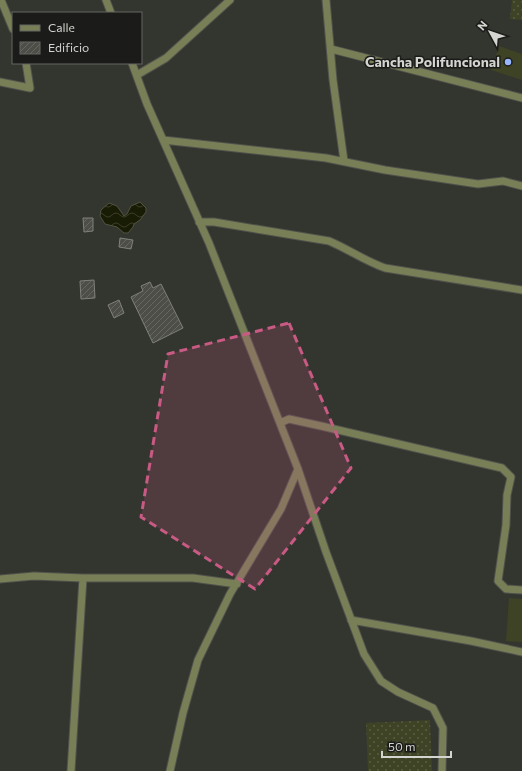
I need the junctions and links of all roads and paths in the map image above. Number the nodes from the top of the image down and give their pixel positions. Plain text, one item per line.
1 (1, 0) edge
2 (106, 0) edge
3 (230, 0) edge
4 (326, 0) edge
5 (111, 12) edge
6 (12, 27) edge
7 (331, 50) junction
8 (26, 64) edge
9 (132, 64) edge
10 (137, 74) junction
11 (0, 82) edge
12 (522, 98) edge
13 (163, 140) junction
14 (344, 161) junction
15 (522, 186) edge
16 (199, 222) junction
17 (522, 290) edge
18 (280, 423) junction
19 (298, 468) junction
20 (83, 578) junction
21 (0, 579) edge
22 (237, 584) junction
23 (522, 590) edge
24 (351, 620) junction
25 (522, 652) edge
26 (71, 771) edge
27 (170, 771) edge
28 (442, 771) edge

1 - 6 street
2 - 5 street
3 - 10 street
4 - 7 street
7 - 12 street
7 - 14 street
8 - 11 street
9 - 10 street
10 - 13 street
13 - 14 street
13 - 16 street
14 - 15 street
16 - 17 street
16 - 18 street
18 - 19 street
18 - 23 street
19 - 22 street
19 - 24 street
20 - 21 street
20 - 22 street
20 - 26 street
22 - 27 street
24 - 25 street
24 - 28 street

